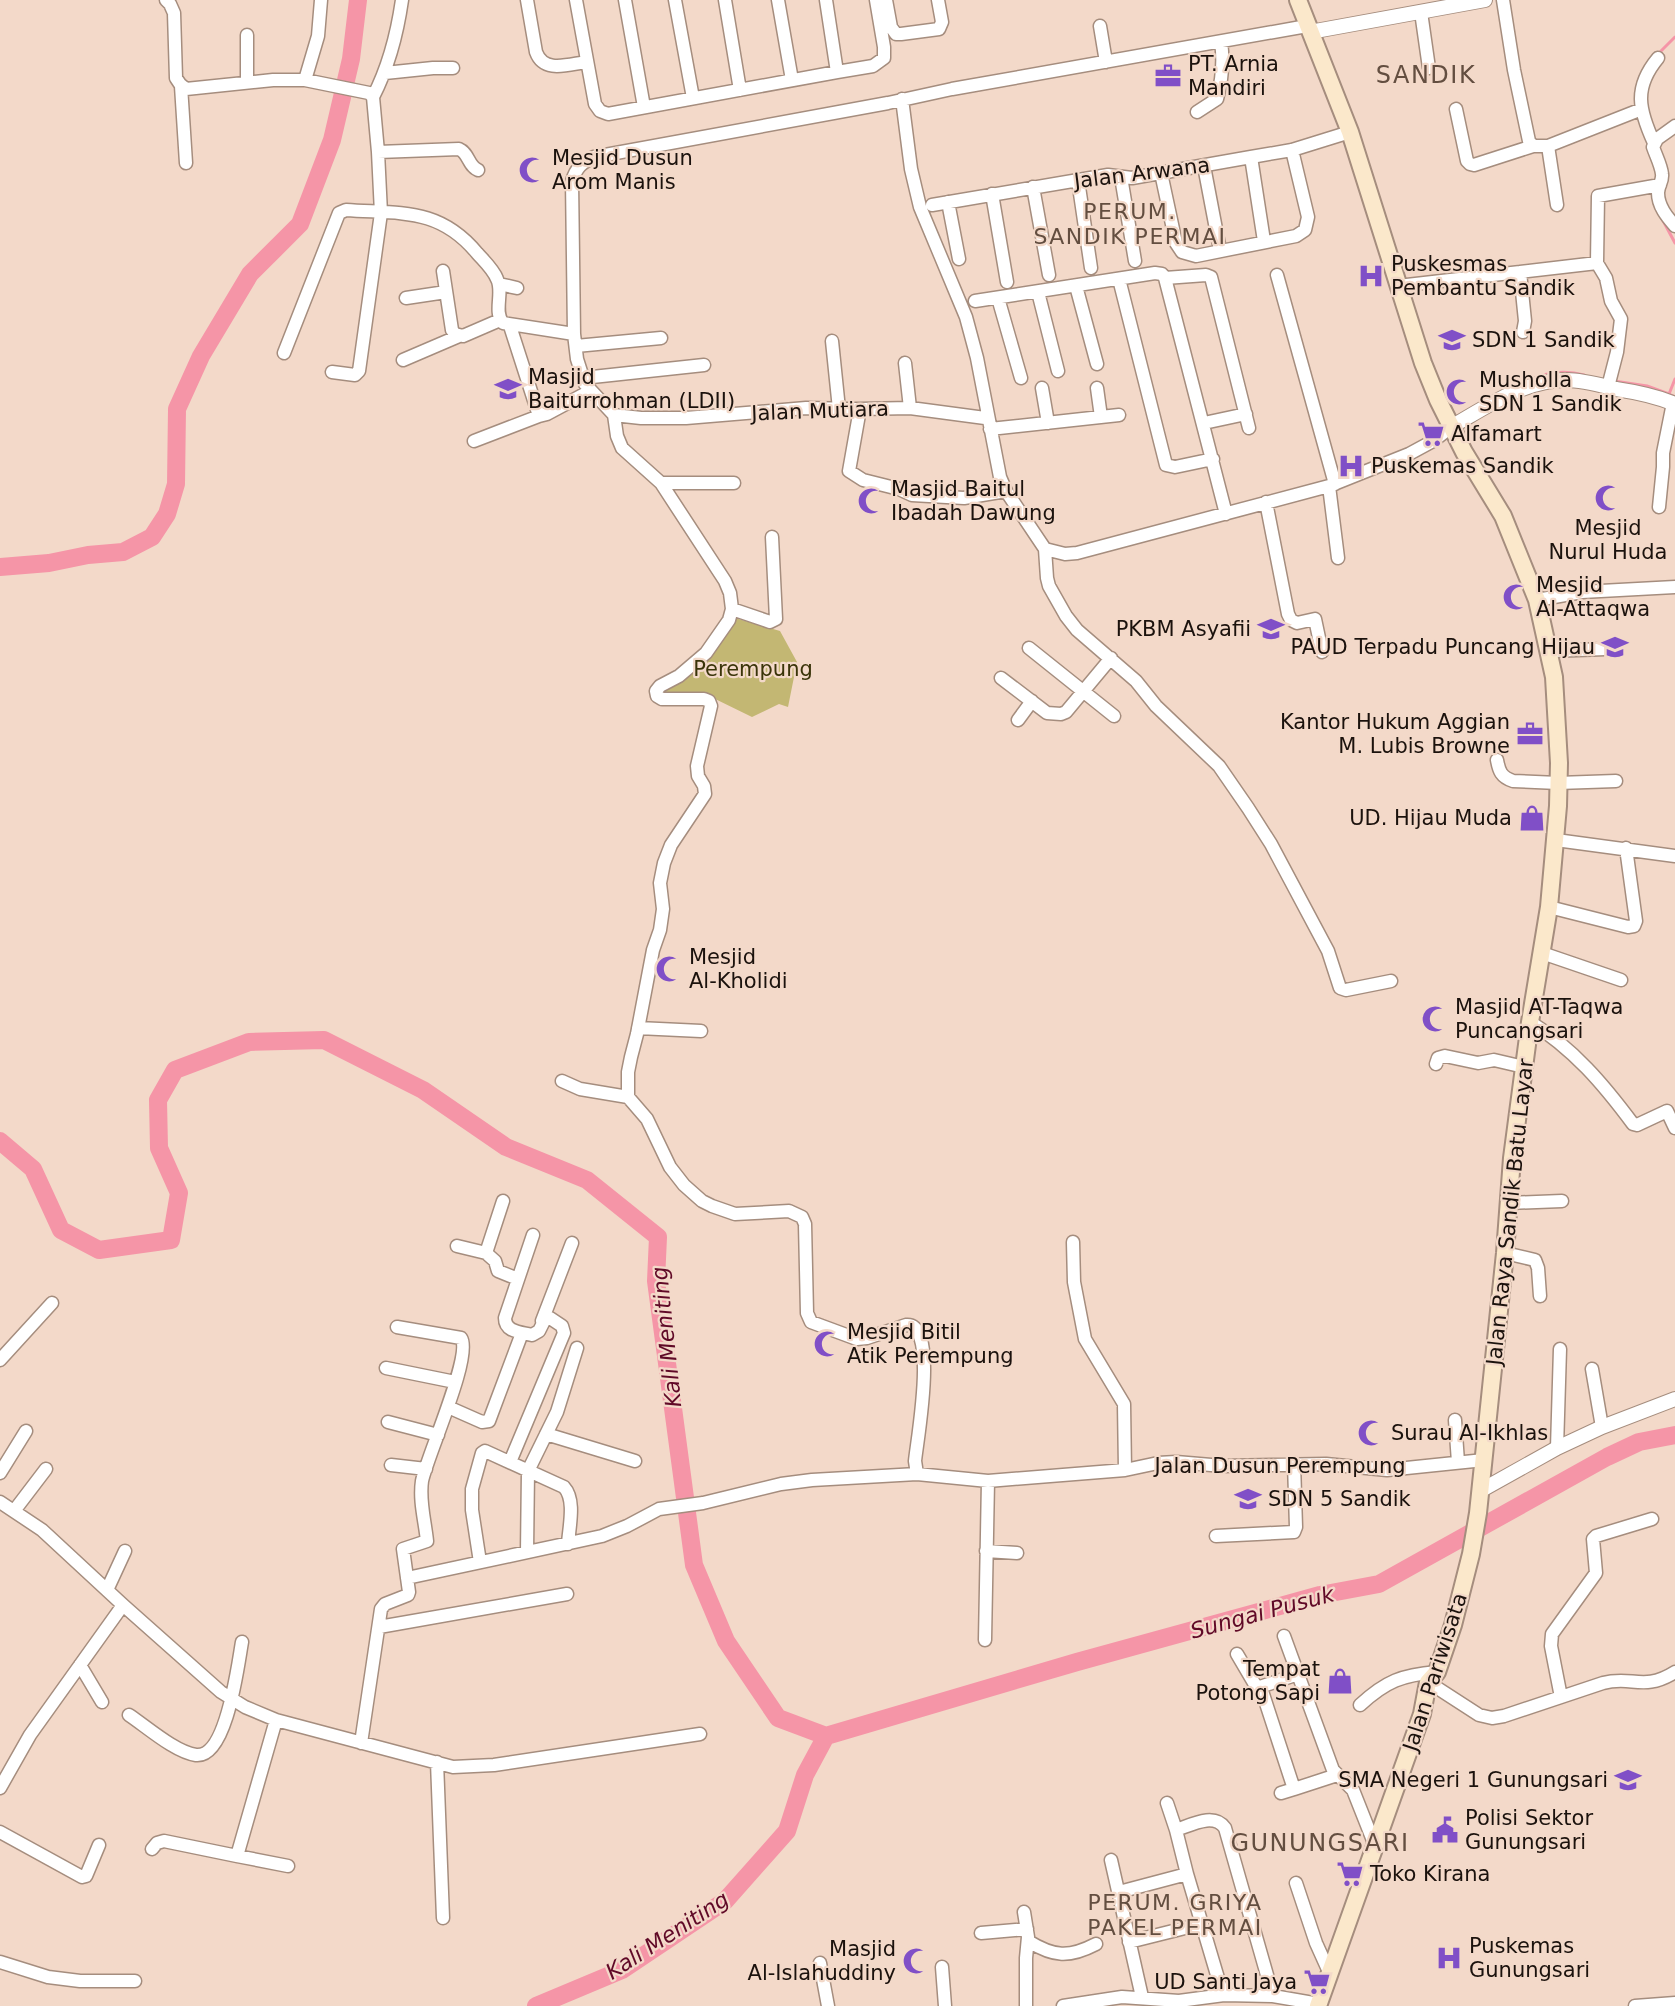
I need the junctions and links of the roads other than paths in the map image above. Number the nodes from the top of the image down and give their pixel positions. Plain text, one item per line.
1 (166, 0) edge
2 (321, 0) edge
3 (402, 0) edge
4 (527, 0) edge
5 (576, 0) edge
6 (625, 0) edge
7 (675, 0) edge
8 (725, 0) edge
9 (778, 0) edge
10 (826, 0) edge
11 (876, 0) edge
12 (886, 0) edge
13 (938, 0) edge
14 (1298, 0) edge
15 (1485, 0) edge
16 (1503, 0) edge
17 (1421, 12) junction
18 (1100, 26) dead end
19 (1309, 29) junction
20 (247, 35) dead end
21 (1221, 42) junction
22 (1658, 58) dead end
23 (587, 62) junction
24 (1106, 62) junction
25 (453, 68) dead end
26 (1429, 68) dead end
27 (837, 72) junction
28 (385, 73) junction
29 (308, 80) junction
30 (792, 80) junction
31 (247, 82) junction
32 (182, 86) junction
33 (740, 90) junction
34 (370, 95) junction
35 (693, 98) junction
36 (902, 99) junction
37 (644, 107) junction
38 (1456, 110) dead end
39 (1640, 110) junction
40 (1197, 111) dead end
41 (1675, 126) edge
42 (1350, 132) junction
43 (1654, 143) junction
44 (1533, 146) junction
45 (1548, 146) junction
46 (1292, 150) junction
47 (378, 152) junction
48 (1251, 158) junction
49 (186, 163) dead end
50 (1204, 166) junction
51 (478, 170) dead end
52 (1161, 173) junction
53 (1121, 177) junction
54 (1078, 180) junction
55 (1656, 184) junction
56 (1033, 188) junction
57 (992, 194) junction
58 (948, 202) junction
59 (932, 205) dead end
60 (1557, 205) dead end
61 (381, 213) junction
62 (1675, 226) edge
63 (1264, 241) junction
64 (1220, 250) junction
65 (959, 259) dead end
66 (1135, 261) dead end
67 (1597, 263) junction
68 (1092, 268) dead end
69 (443, 271) dead end
70 (1520, 272) junction
71 (1049, 275) dead end
72 (1277, 275) dead end
73 (1165, 278) junction
74 (1119, 279) junction
75 (1007, 282) dead end
76 (499, 285) junction
77 (1076, 286) junction
78 (1398, 286) junction
79 (517, 288) dead end
80 (446, 292) junction
81 (1038, 292) junction
82 (406, 298) dead end
83 (998, 298) junction
84 (975, 301) dead end
85 (505, 323) junction
86 (1522, 332) dead end
87 (459, 336) junction
88 (661, 338) dead end
89 (575, 340) junction
90 (832, 341) dead end
91 (284, 353) dead end
92 (403, 360) dead end
93 (905, 363) dead end
94 (1097, 364) dead end
95 (704, 365) dead end
96 (1058, 371) dead end
97 (332, 372) dead end
98 (583, 378) junction
99 (1021, 378) dead end
100 (1610, 382) junction
101 (1042, 388) dead end
102 (1097, 388) dead end
103 (590, 392) junction
104 (1673, 398) edge
105 (910, 408) junction
106 (838, 409) junction
107 (860, 410) junction
108 (1246, 414) junction
109 (614, 415) junction
110 (1119, 415) dead end
111 (539, 416) junction
112 (1101, 417) junction
113 (1048, 423) junction
114 (1204, 423) junction
115 (989, 424) junction
116 (1451, 427) junction
117 (1249, 428) dead end
118 (474, 441) dead end
119 (1213, 459) junction
120 (661, 483) junction
121 (735, 483) dead end
122 (1332, 485) junction
123 (1006, 491) junction
124 (1266, 502) junction
125 (1659, 507) dead end
126 (1226, 514) junction
127 (772, 537) dead end
128 (1045, 549) junction
129 (1338, 558) dead end
130 (1675, 587) edge
131 (1537, 600) junction
132 (732, 609) junction
133 (1029, 648) dead end
134 (1606, 649) dead end
135 (1549, 651) junction
136 (1322, 652) dead end
137 (1111, 658) junction
138 (1001, 678) dead end
139 (1083, 692) junction
140 (1032, 701) junction
141 (1114, 716) dead end
142 (1018, 720) dead end
143 (1497, 759) dead end
144 (1616, 781) dead end
145 (1558, 783) junction
146 (1556, 840) junction
147 (1626, 848) junction
148 (1675, 856) edge
149 (1549, 907) junction
150 (1542, 953) junction
151 (1621, 980) dead end
152 (1391, 981) dead end
153 (1530, 1022) junction
154 (638, 1028) junction
155 (700, 1031) dead end
156 (1436, 1064) dead end
157 (1524, 1067) junction
158 (562, 1081) dead end
159 (628, 1097) junction
160 (1671, 1110) edge
161 (1675, 1128) edge
162 (503, 1201) dead end
163 (1562, 1201) dead end
164 (1508, 1203) junction
165 (533, 1235) dead end
166 (1073, 1242) dead end
167 (572, 1243) dead end
168 (457, 1246) dead end
169 (486, 1253) junction
170 (1505, 1253) junction
171 (518, 1279) junction
172 (1540, 1296) dead end
173 (52, 1303) dead end
174 (542, 1321) junction
175 (396, 1328) dead end
176 (522, 1333) junction
177 (577, 1347) dead end
178 (1560, 1349) dead end
179 (0, 1360) edge
180 (386, 1368) dead end
181 (1592, 1369) dead end
182 (455, 1382) junction
183 (1675, 1399) edge
184 (448, 1407) junction
185 (1455, 1420) dead end
186 (388, 1422) dead end
187 (1602, 1427) junction
188 (26, 1431) dead end
189 (546, 1434) junction
190 (438, 1435) junction
191 (1557, 1448) junction
192 (1484, 1460) junction
193 (635, 1461) dead end
194 (510, 1462) junction
195 (1458, 1462) junction
196 (1294, 1463) junction
197 (391, 1465) dead end
198 (46, 1469) dead end
199 (426, 1469) junction
200 (1125, 1470) junction
201 (528, 1471) junction
202 (0, 1473) edge
203 (917, 1474) junction
204 (988, 1480) junction
205 (0, 1502) edge
206 (1479, 1502) junction
207 (14, 1511) junction
208 (1652, 1519) dead end
209 (1216, 1536) dead end
210 (568, 1544) junction
211 (125, 1551) dead end
212 (986, 1551) junction
213 (527, 1552) junction
214 (1017, 1553) dead end
215 (480, 1562) junction
216 (407, 1578) junction
217 (107, 1590) junction
218 (567, 1594) dead end
219 (123, 1605) junction
220 (379, 1627) junction
221 (1284, 1636) dead end
222 (985, 1640) dead end
223 (242, 1642) dead end
224 (1238, 1654) dead end
225 (80, 1665) junction
226 (1675, 1672) edge
227 (1298, 1674) junction
228 (1432, 1677) junction
229 (1261, 1688) junction
230 (1561, 1697) junction
231 (232, 1700) junction
232 (102, 1702) dead end
233 (1360, 1705) dead end
234 (129, 1715) dead end
235 (276, 1720) junction
236 (700, 1734) dead end
237 (361, 1743) junction
238 (437, 1762) junction
239 (1337, 1775) junction
240 (0, 1788) edge
241 (1294, 1789) junction
242 (1281, 1793) dead end
243 (1167, 1803) dead end
244 (1176, 1830) junction
245 (0, 1832) edge
246 (99, 1845) dead end
247 (1376, 1848) junction
248 (152, 1849) dead end
249 (237, 1856) junction
250 (1111, 1860) dead end
251 (288, 1866) dead end
252 (1187, 1874) junction
253 (1296, 1883) dead end
254 (1119, 1892) junction
255 (1024, 1912) dead end
256 (443, 1918) dead end
257 (1201, 1924) junction
258 (981, 1934) dead end
259 (1027, 1935) junction
260 (1129, 1942) junction
261 (1096, 1944) dead end
262 (0, 1962) edge
263 (820, 1963) dead end
264 (942, 1966) dead end
265 (1330, 1974) junction
266 (135, 1981) dead end
267 (1223, 1995) junction
268 (1272, 1996) junction
269 (1137, 2000) edge
270 (1675, 2003) edge
271 (1070, 2005) edge
272 (1318, 2005) edge
273 (828, 2006) edge
274 (945, 2006) edge
275 (1026, 2006) edge
276 (1635, 2006) edge

1 - 32 street
2 - 29 street
3 - 28 street
4 - 23 street
5 - 23 street
6 - 37 street
7 - 35 street
8 - 33 street
9 - 30 street
10 - 27 street
11 - 27 street
12 - 13 street
14 - 19 main road, Jalan Raya Sandik Batu Layar
15 - 17 street
16 - 44 street
17 - 19 street
17 - 26 street
18 - 24 street
19 - 21 street
19 - 42 main road, Jalan Raya Sandik Batu Layar
20 - 31 street
21 - 24 street
21 - 40 street
22 - 39 street
23 - 37 street
24 - 36 street
25 - 28 street
27 - 30 street
28 - 34 street
29 - 31 street
29 - 34 street
30 - 33 street
31 - 32 street
32 - 49 street
33 - 35 street
34 - 47 street
35 - 37 street
36 - 89 street
36 - 115 street
38 - 44 street
39 - 43 street
39 - 45 street
41 - 43 street
42 - 46 street, Jalan Arwana
42 - 78 main road, Jalan Raya Sandik Batu Layar
43 - 55 street
44 - 45 street
45 - 60 street
46 - 48 street, Jalan Arwana
46 - 63 street
47 - 51 street
47 - 61 street
48 - 50 street, Jalan Arwana
48 - 63 street
50 - 52 street, Jalan Arwana
50 - 64 street
52 - 53 street, Jalan Arwana
52 - 64 street
53 - 54 street, Jalan Arwana
53 - 66 street
54 - 56 street, Jalan Arwana
54 - 68 street
55 - 62 street
55 - 67 street
56 - 57 street, Jalan Arwana
56 - 71 street
57 - 58 street, Jalan Arwana
57 - 75 street
58 - 59 street, Jalan Arwana
58 - 65 street
61 - 76 street
61 - 91 street
61 - 97 street
63 - 64 street
67 - 70 street
67 - 100 street
69 - 80 street
70 - 78 street
70 - 86 street
72 - 122 street
73 - 74 street
73 - 108 street
73 - 114 street
74 - 77 street
74 - 119 street
76 - 79 street
76 - 85 street
77 - 81 street
77 - 94 street
78 - 116 main road, Jalan Raya Sandik Batu Layar
80 - 82 street
80 - 87 street
81 - 83 street
81 - 96 street
83 - 84 street
83 - 99 street
85 - 87 street
85 - 89 street
85 - 111 street
87 - 92 street
88 - 89 street
89 - 98 street
90 - 106 street
93 - 105 street
95 - 98 street
98 - 103 street
100 - 104 street
100 - 116 street
101 - 113 street
102 - 112 street
103 - 109 street
103 - 111 street
104 - 125 street
105 - 107 street, Jalan Mutiara
105 - 115 street, Jalan Mutiara
106 - 107 street, Jalan Mutiara
106 - 109 street, Jalan Mutiara
107 - 123 street
108 - 114 street
108 - 117 street
109 - 120 street
110 - 112 street, Jalan Mutiara
111 - 118 street
112 - 113 street, Jalan Mutiara
113 - 115 street, Jalan Mutiara
114 - 119 street
115 - 123 street
116 - 122 street
116 - 131 main road, Jalan Raya Sandik Batu Layar
119 - 126 street
120 - 121 street
120 - 132 street
122 - 124 street
122 - 129 street
123 - 128 street
124 - 126 street
124 - 136 street
126 - 128 street
127 - 132 street
128 - 137 street
130 - 131 street
131 - 135 main road, Jalan Raya Sandik Batu Layar
132 - 154 street
133 - 139 street
134 - 135 street
135 - 145 main road, Jalan Raya Sandik Batu Layar
137 - 139 street
137 - 152 street
138 - 140 street
139 - 140 street
139 - 141 street
140 - 142 street
143 - 145 street
144 - 145 street
145 - 146 main road, Jalan Raya Sandik Batu Layar
146 - 147 street
146 - 149 main road, Jalan Raya Sandik Batu Layar
147 - 148 street
147 - 149 street
149 - 150 main road, Jalan Raya Sandik Batu Layar
150 - 151 street
150 - 153 main road, Jalan Raya Sandik Batu Layar
153 - 157 main road, Jalan Raya Sandik Batu Layar
153 - 160 street
154 - 155 street
154 - 159 street
156 - 157 street
157 - 164 main road, Jalan Raya Sandik Batu Layar
158 - 159 street
159 - 203 street
160 - 161 street
162 - 169 street
163 - 164 street
164 - 170 main road, Jalan Raya Sandik Batu Layar
165 - 171 street
166 - 200 street
167 - 174 street
168 - 169 street
169 - 171 street
170 - 172 street
170 - 192 main road, Jalan Raya Sandik Batu Layar
171 - 176 street
173 - 179 street
174 - 176 street
174 - 194 street
175 - 182 street
176 - 184 street
177 - 189 street
178 - 191 street
180 - 182 street
181 - 187 street
182 - 184 street
183 - 187 street
184 - 190 street
185 - 195 street
186 - 190 street
187 - 191 street
188 - 202 street
189 - 193 street
189 - 201 street
190 - 199 street
191 - 206 street
192 - 195 street, Jalan Dusun Perempung
192 - 206 main road, Jalan Raya Sandik Batu Layar
194 - 201 street
194 - 215 street
195 - 196 street, Jalan Dusun Perempung
196 - 200 street, Jalan Dusun Perempung
196 - 209 street
197 - 199 street
198 - 207 street
199 - 216 street
200 - 204 street, Jalan Dusun Perempung
201 - 210 street
201 - 213 street
203 - 204 street, Jalan Dusun Perempung
203 - 210 street, Jalan Dusun Perempung
204 - 212 street
205 - 207 street
206 - 228 main road, Jalan Pariwisata
207 - 217 street
208 - 230 street
210 - 213 street
211 - 217 street
212 - 214 street
212 - 222 street
213 - 215 street
215 - 216 street
216 - 220 street
217 - 219 street
218 - 220 street
219 - 225 street
219 - 231 street
220 - 237 street
221 - 227 street
223 - 231 street
224 - 229 street
225 - 232 street
225 - 240 street
226 - 230 street
227 - 229 street
227 - 239 street
228 - 230 street
228 - 233 street
228 - 247 main road, Jalan Pariwisata
229 - 241 street
231 - 234 street
231 - 235 street
235 - 237 street
235 - 249 street
236 - 238 street
237 - 238 street
238 - 256 street
239 - 241 street
239 - 247 street
241 - 242 street
243 - 244 street
244 - 252 street
244 - 268 street
245 - 246 street
247 - 265 main road, Jalan Pariwisata
248 - 249 street
249 - 251 street
250 - 254 street
252 - 254 street
252 - 257 street
253 - 265 street
254 - 260 street
255 - 259 street
257 - 260 street
257 - 267 street
258 - 259 street
259 - 261 street
259 - 275 street
260 - 269 street
262 - 266 street
263 - 273 street
264 - 274 street
265 - 272 main road, Jalan Pariwisata
267 - 268 street
267 - 269 street
268 - 272 street
269 - 271 street
270 - 276 street

